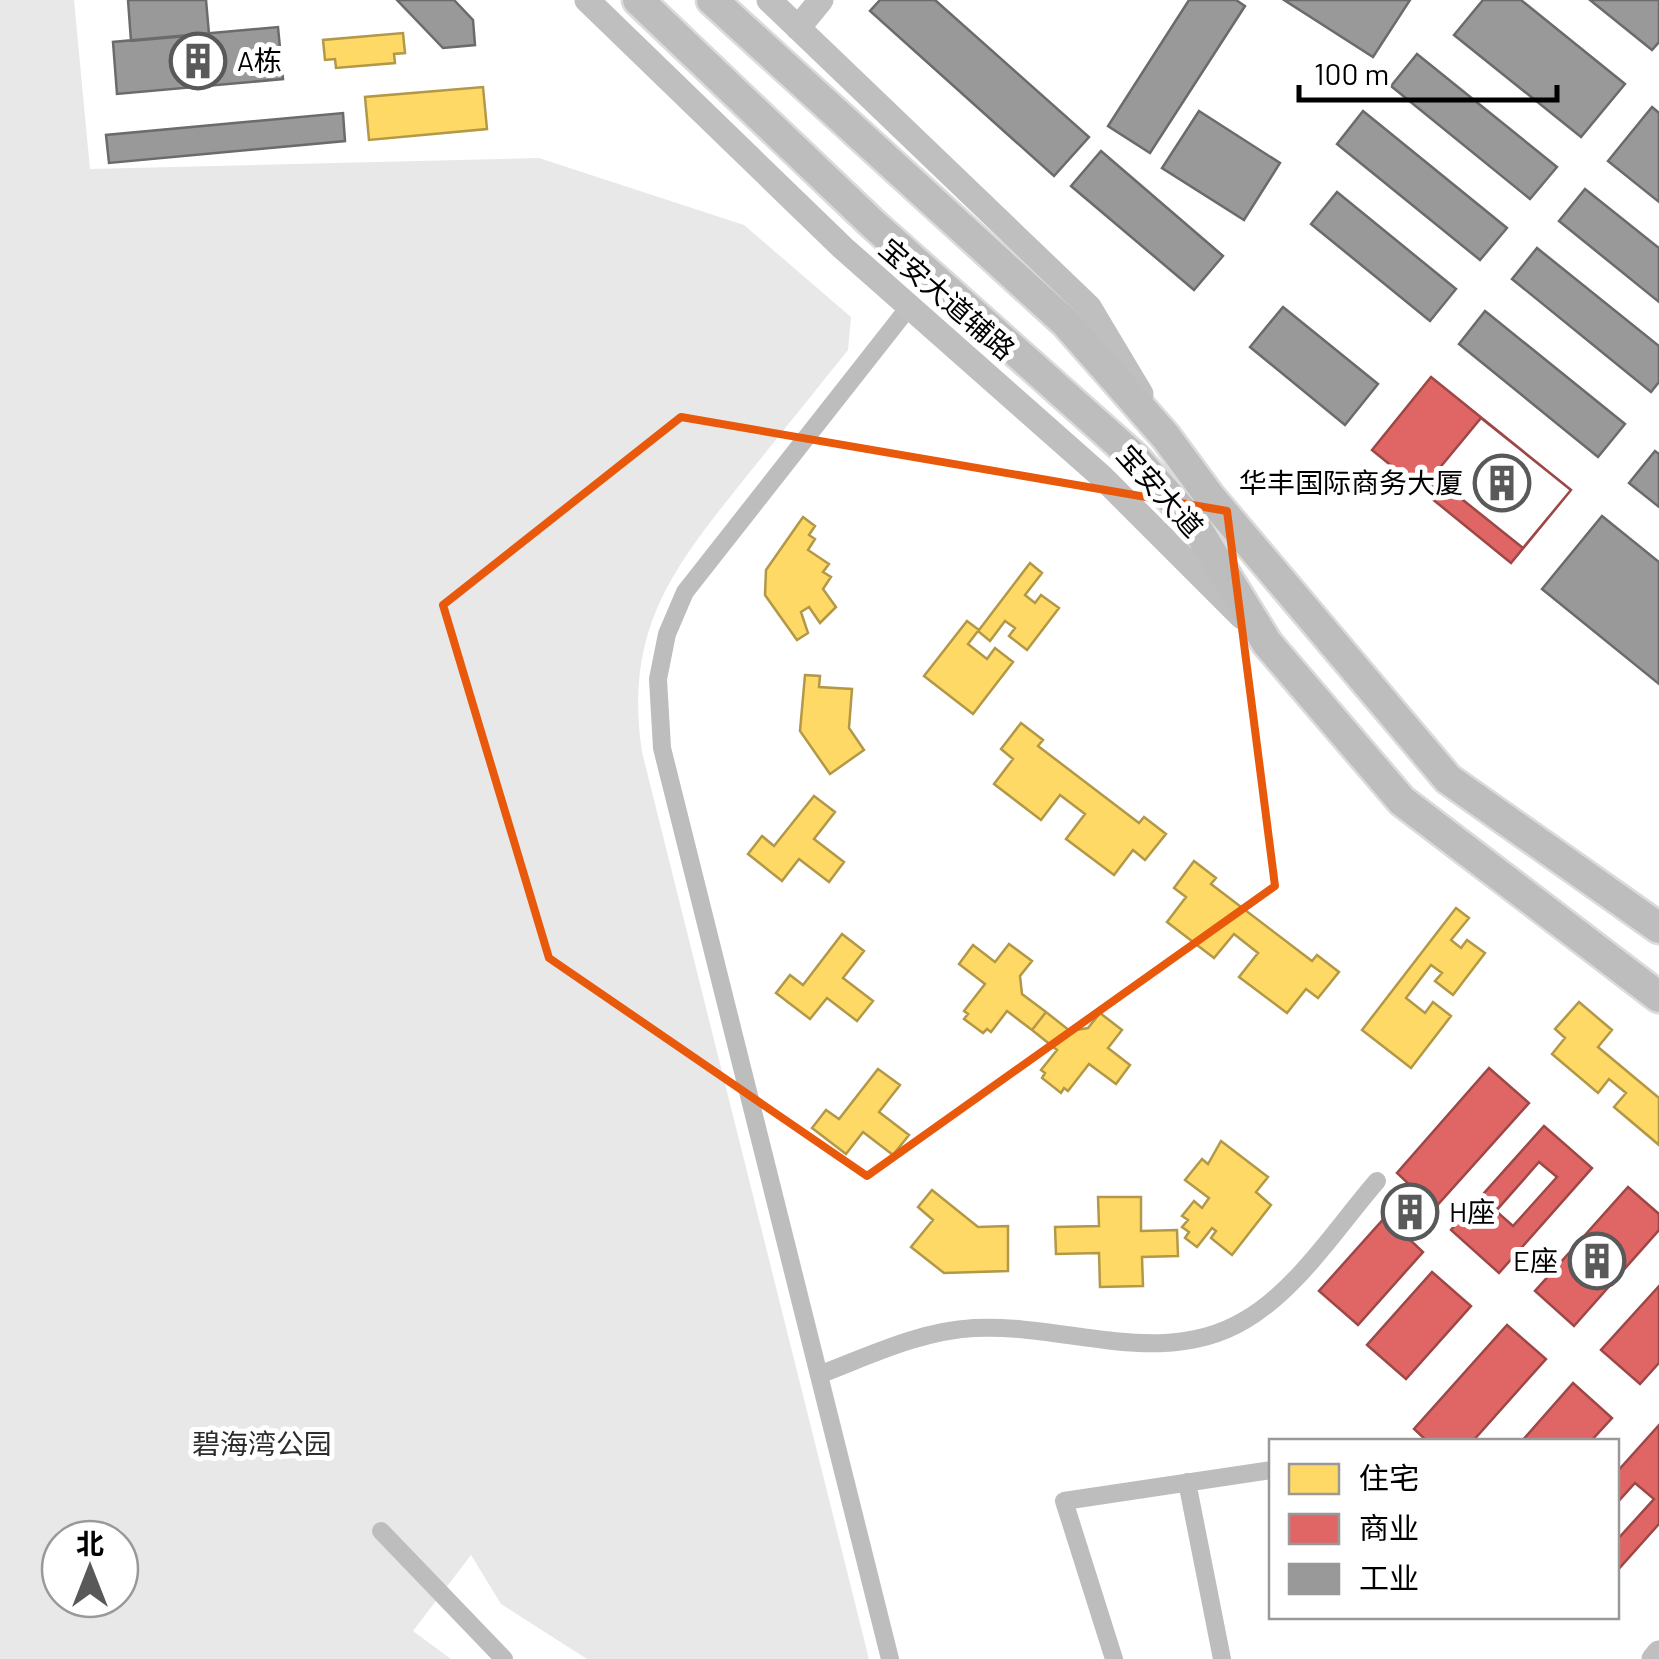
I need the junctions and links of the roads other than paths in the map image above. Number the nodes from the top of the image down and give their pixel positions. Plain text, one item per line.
1 (587, 0) edge
2 (638, 0) edge
3 (712, 0) edge
4 (769, 0) edge
5 (820, 0) edge
6 (798, 28) junction
7 (910, 307) junction
8 (1166, 437) junction
9 (1268, 642) junction
10 (1659, 928) edge
11 (1659, 997) edge
12 (1377, 1182) dead end
13 (821, 1374) junction
14 (1269, 1470) edge
15 (1187, 1482) junction
16 (381, 1530) dead end
17 (504, 1659) edge
18 (890, 1659) edge
19 (1114, 1659) edge
20 (1222, 1659) edge

1 - 7 main road, 宝安大道辅路
2 - 9 main road, 宝安大道
3 - 8 main road, 宝安大道
4 - 6 main road
5 - 6 main road
6 - 8 main road
7 - 9 main road, 宝安大道辅路
7 - 13 street
8 - 10 main road, 宝安大道
9 - 11 main road, 宝安大道
12 - 13 street
13 - 18 street
14 - 15 street
15 - 19 street
15 - 20 street
16 - 17 street

